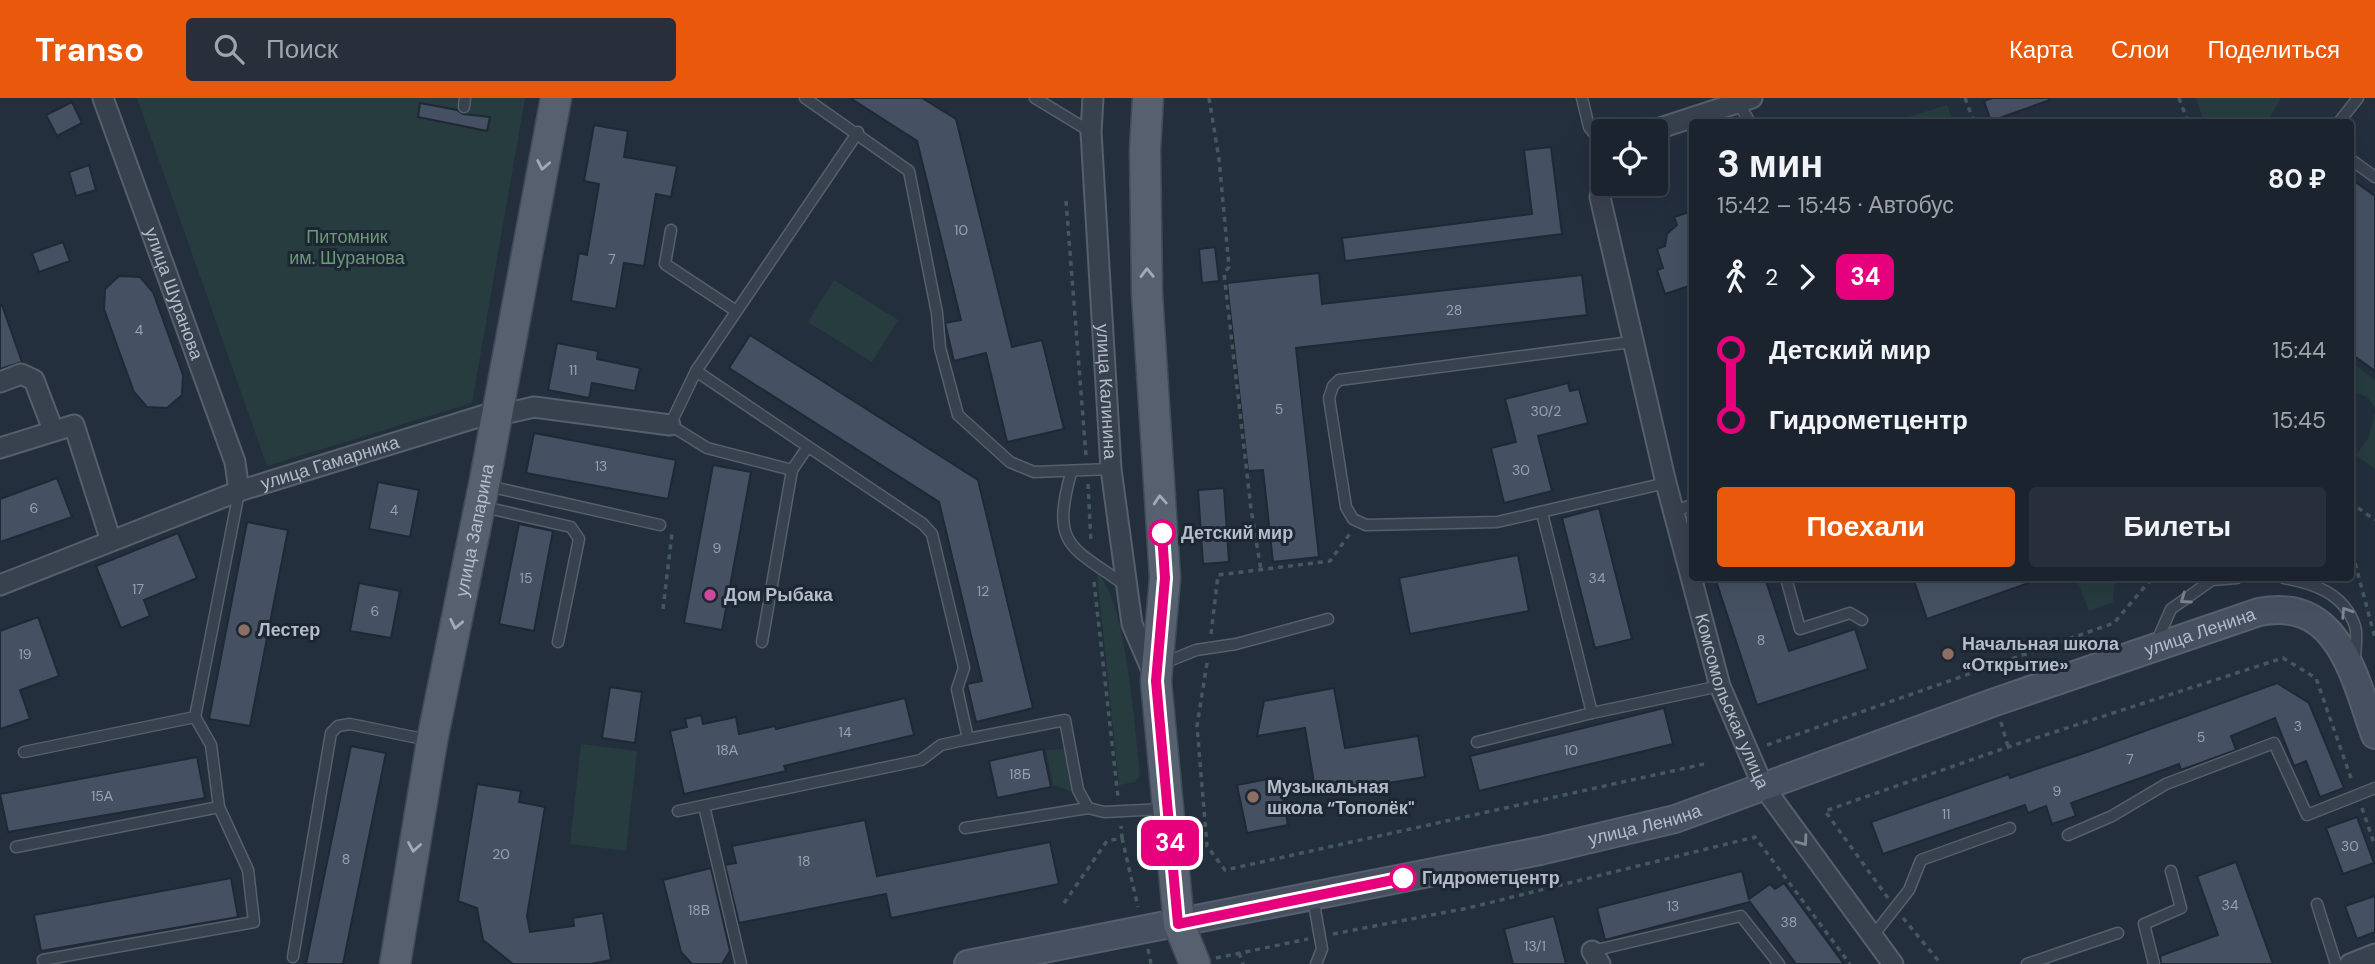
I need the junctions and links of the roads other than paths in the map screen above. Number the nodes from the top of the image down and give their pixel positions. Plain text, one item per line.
1 (103, 98) edge
2 (556, 98) edge
3 (805, 98) edge
4 (1035, 98) edge
5 (1093, 98) edge
6 (1148, 98) edge
7 (1582, 98) edge
8 (2358, 98) edge
9 (1745, 100) edge
10 (1749, 119) edge
11 (2341, 119) edge
12 (1668, 125) edge
13 (1591, 130) edge
14 (858, 132) junction
15 (1091, 132) junction
16 (2354, 162) edge
17 (2375, 177) edge
18 (1604, 196) edge
19 (671, 230) dead end
20 (736, 311) junction
21 (1632, 342) junction
22 (695, 371) junction
23 (0, 382) edge
24 (495, 416) junction
25 (670, 425) junction
26 (53, 430) junction
27 (0, 448) edge
28 (807, 448) junction
29 (1111, 469) junction
30 (792, 470) junction
31 (1071, 473) junction
32 (1665, 483) junction
33 (239, 491) junction
34 (482, 495) junction
35 (1683, 508) edge
36 (1542, 513) junction
37 (660, 525) road end
38 (1689, 537) edge
39 (111, 541) junction
40 (1698, 581) edge
41 (1787, 581) edge
42 (2211, 581) edge
43 (2301, 581) edge
44 (0, 584) edge
45 (1126, 586) junction
46 (1328, 619) dead end
47 (1862, 621) dead end
48 (558, 642) dead end
49 (762, 642) dead end
50 (2154, 647) junction
51 (1156, 673) junction
52 (2354, 677) junction
53 (1720, 686) junction
54 (1592, 713) junction
55 (195, 717) junction
56 (2375, 735) edge
57 (968, 739) junction
58 (432, 740) junction
59 (1477, 742) dead end
60 (24, 752) dead end
61 (1763, 786) junction
62 (2375, 788) edge
63 (704, 806) junction
64 (219, 807) junction
65 (1088, 808) junction
66 (1167, 808) junction
67 (678, 811) dead end
68 (965, 828) dead end
69 (2010, 828) dead end
70 (2068, 835) dead end
71 (16, 847) dead end
72 (2171, 871) dead end
73 (1312, 894) junction
74 (2317, 904) dead end
75 (1178, 924) junction
76 (2118, 933) dead end
77 (1872, 938) junction
78 (2375, 954) edge
79 (293, 957) dead end
80 (1596, 958) edge
81 (43, 960) dead end
82 (395, 964) edge
83 (741, 964) edge
84 (968, 964) edge
85 (1195, 964) edge
86 (1316, 964) edge
87 (1779, 964) edge
88 (1893, 964) edge
89 (2027, 964) edge
90 (2154, 964) edge
91 (2336, 964) edge
92 (2350, 964) edge

1 - 33 street, улица Шуранова
2 -> 24 main road, улица Запарина
3 - 14 lane
4 - 15 lane
5 - 15 street, улица Калинина
51 -> 6 main road, улица Калинина
7 - 13 lane
8 - 11 lane
9 - 10 lane
9 - 12 street
14 - 20 lane
14 - 31 lane
15 - 29 street, улица Калинина
16 - 17 lane
18 - 21 street, Комсомольская улица
19 - 20 lane
20 - 22 lane
21 - 32 street, Комсомольская улица
21 - 36 lane
22 - 25 lane
22 - 28 lane
23 - 26 street
24 - 25 street, улица Гамарника
24 - 33 street, улица Гамарника
24 - 34 main road, улица Запарина
25 - 30 lane
26 - 27 street
26 - 39 street
28 - 30 lane
28 - 57 lane
29 - 31 lane
29 - 45 street, улица Калинина
30 - 49 lane
31 - 45 lane
32 - 35 street, Комсомольская улица
32 - 36 lane
33 - 39 street, улица Гамарника
33 - 55 lane
34 - 37 lane
34 - 48 lane
34 -> 58 main road, улица Запарина
35 - 38 street, Комсомольская улица
36 - 54 lane
39 - 44 street, улица Гамарника
40 - 53 street, Комсомольская улица
41 - 47 lane
42 -> 50 lane
52 -> 43 lane
45 - 51 street, улица Калинина
46 - 51 lane
50 - 52 main road, улица Ленина
50 - 61 main road, улица Ленина
51 - 66 main road, улица Калинина
52 - 56 main road
53 - 54 lane
53 - 61 street, Комсомольская улица
54 - 59 lane
55 - 60 lane
55 - 64 lane
57 - 63 lane
57 - 65 lane
58 - 79 lane
58 -> 82 main road, улица Запарина
61 - 73 main road, улица Ленина
61 -> 77 street, Комсомольская улица
62 - 70 lane
63 - 67 lane
63 - 83 lane
64 - 71 lane
64 - 81 lane
65 - 66 lane
65 - 68 lane
66 - 75 main road, улица Калинина
69 - 77 lane
72 - 90 lane
73 - 75 main road, улица Ленина
73 - 86 lane
74 - 91 lane
75 - 84 main road, улица Ленина
75 - 85 main road, улица Калинина
76 - 89 lane
77 - 88 street, Комсомольская улица
78 - 92 street
80 - 87 lane

